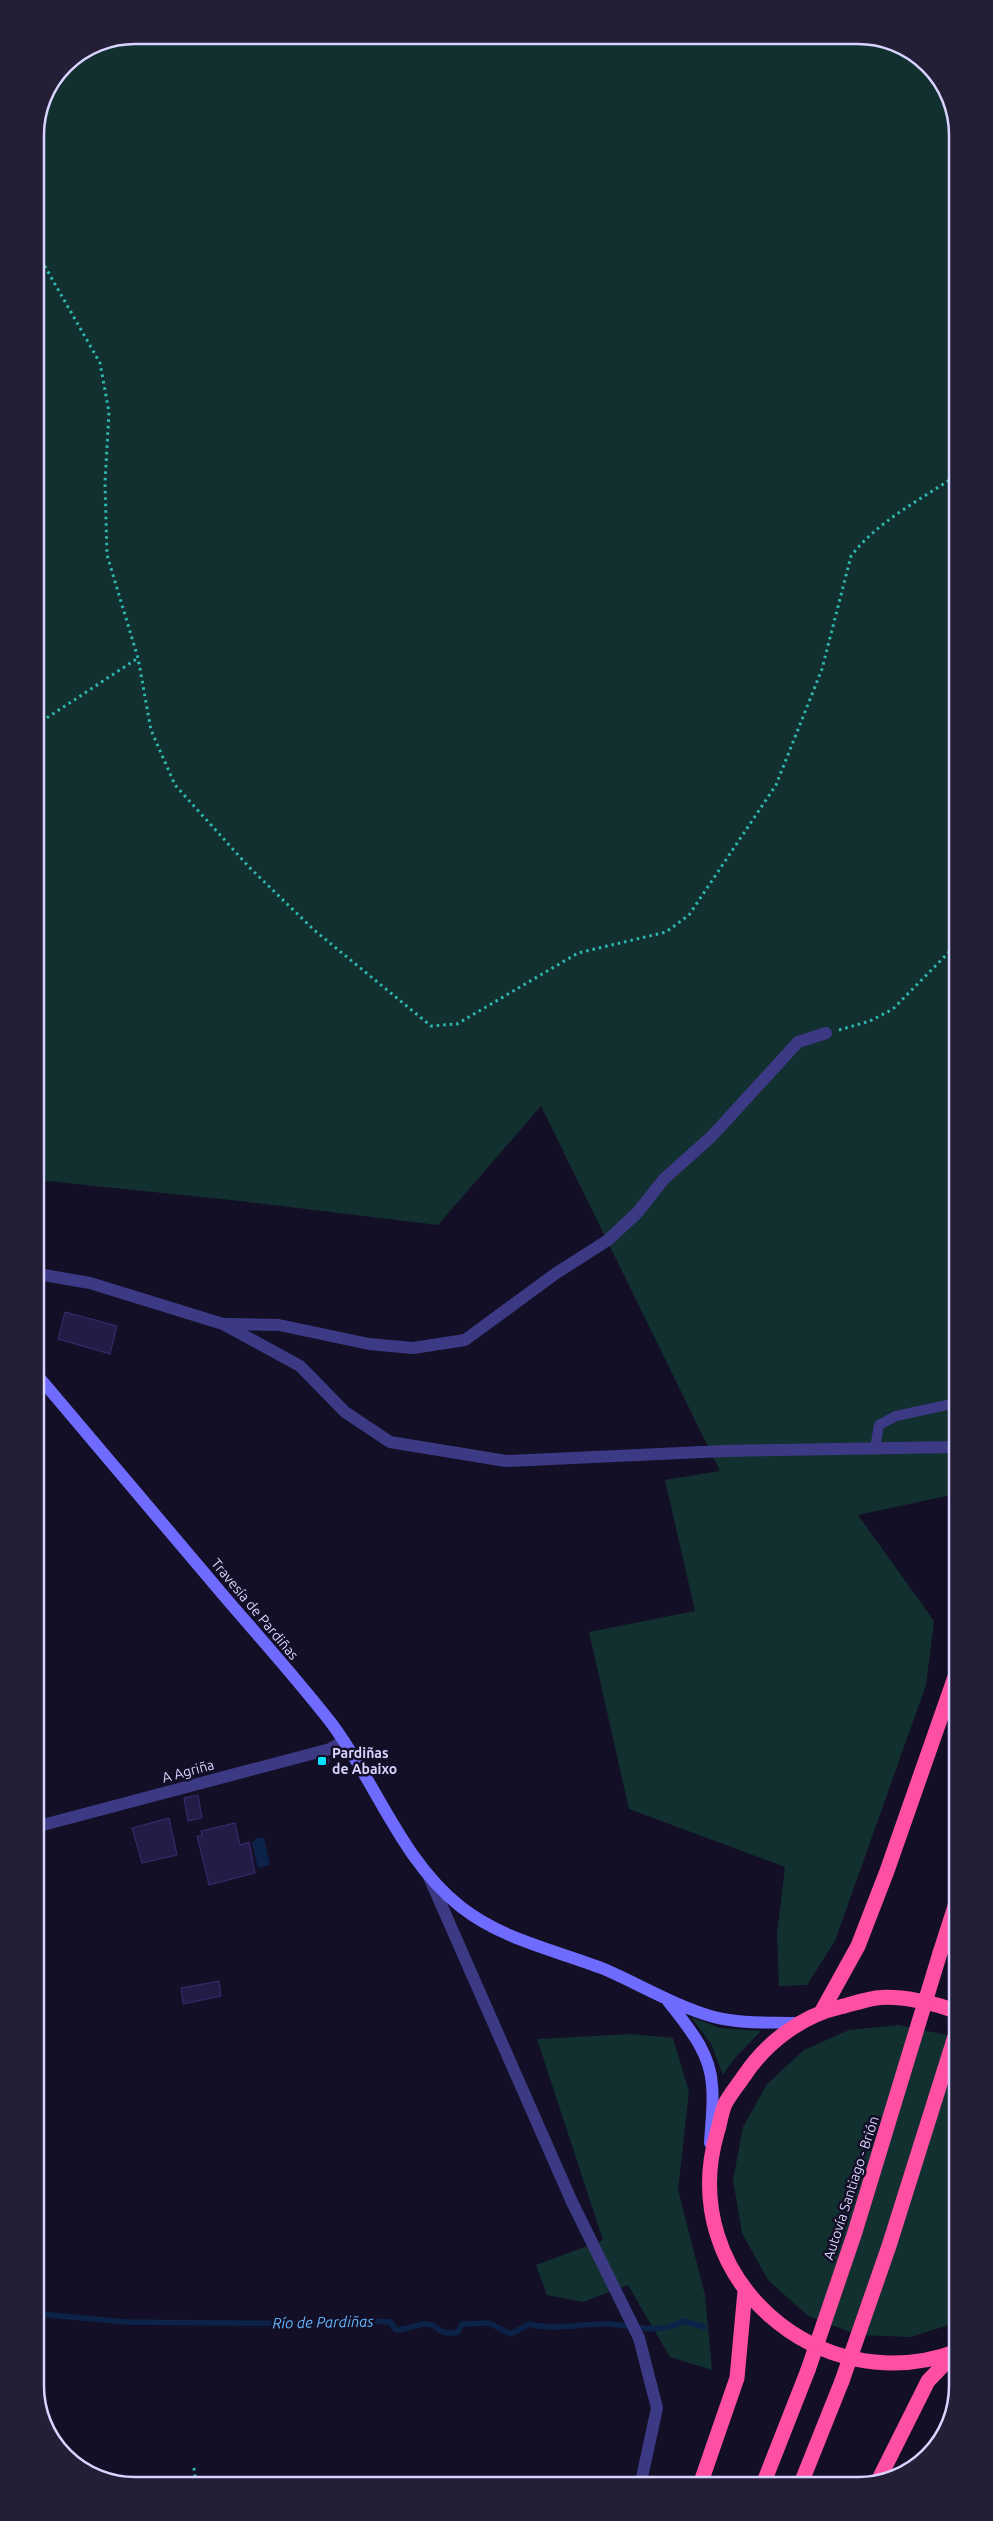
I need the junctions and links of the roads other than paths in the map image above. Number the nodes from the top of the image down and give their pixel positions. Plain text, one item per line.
1 (826, 1033) road end
2 (44, 1275) edge
3 (223, 1324) junction
4 (44, 1383) edge
5 (949, 1405) edge
6 (949, 1447) edge
7 (875, 1448) junction
8 (949, 1694) edge
9 (344, 1742) junction
10 (44, 1825) edge
11 (429, 1877) junction
12 (949, 1925) edge
13 (668, 2001) junction
14 (949, 2009) edge
15 (822, 2011) junction
16 (798, 2023) junction
17 (949, 2055) edge
18 (710, 2157) junction
19 (745, 2291) junction
20 (949, 2353) edge
21 (949, 2359) edge
22 (881, 2474) edge
23 (642, 2477) edge
24 (703, 2477) edge
25 (766, 2477) edge
26 (804, 2477) edge

1 - 3 street
2 - 3 street
3 - 7 street
4 - 9 street, Travesía de Pardiñas
5 - 7 lane
6 - 7 street
8 - 15 highway
9 - 10 street, A Agriña
9 - 11 street, Travesía de Pardiñas
11 - 13 street, Travesía de Pardiñas
11 - 23 street
12 - 25 highway, Autovía Santiago - Brión, bridge
13 - 16 street, Travesía de Pardiñas
13 - 18 street
14 - 15 highway
15 - 16 highway
16 - 18 highway
17 - 26 highway, bridge
18 - 19 highway
19 - 20 highway
19 - 24 highway
21 - 22 highway

